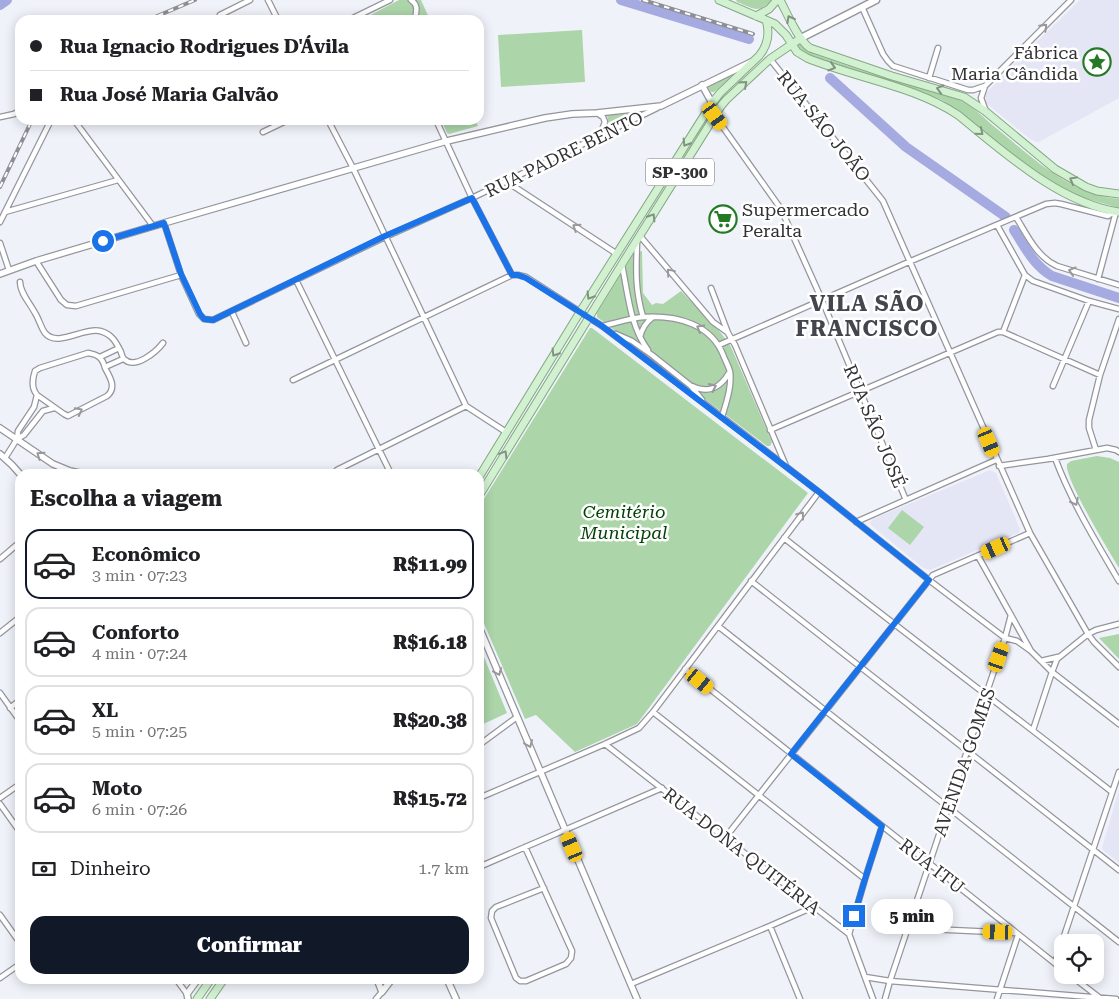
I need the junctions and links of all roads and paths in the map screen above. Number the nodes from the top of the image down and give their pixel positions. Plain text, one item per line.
1 (250, 0) edge
2 (268, 0) edge
3 (390, 0) edge
4 (411, 0) edge
5 (720, 0) edge
6 (778, 0) edge
7 (876, 0) edge
8 (1071, 0) edge
9 (379, 2) edge
10 (732, 3) edge
11 (862, 7) junction
12 (220, 15) dead end
13 (276, 15) edge
14 (358, 15) edge
15 (416, 15) edge
16 (756, 16) junction
17 (766, 20) junction
18 (801, 38) junction
19 (792, 44) junction
20 (938, 48) dead end
21 (770, 59) junction
22 (755, 60) junction
23 (929, 78) junction
24 (702, 85) junction
25 (985, 86) junction
26 (712, 103) junction
27 (661, 106) junction
28 (985, 111) junction
29 (597, 113) junction
30 (15, 114) edge
31 (715, 116) junction
32 (0, 117) edge
33 (48, 125) edge
34 (78, 125) edge
35 (278, 125) edge
36 (331, 125) edge
37 (439, 125) edge
38 (263, 132) dead end
39 (600, 136) junction
40 (447, 141) junction
41 (353, 168) junction
42 (118, 180) junction
43 (507, 182) junction
44 (1119, 194) edge
45 (472, 198) junction
46 (6, 212) junction
47 (1117, 212) edge
48 (1016, 217) junction
49 (0, 222) edge
50 (164, 223) junction
51 (996, 225) junction
52 (153, 226) junction
53 (630, 233) junction
54 (385, 236) junction
55 (638, 239) junction
56 (0, 243) edge
57 (617, 254) junction
58 (36, 261) junction
59 (911, 262) junction
60 (622, 264) junction
61 (9, 270) junction
62 (0, 274) edge
63 (181, 274) junction
64 (512, 275) junction
65 (1025, 275) junction
66 (625, 279) junction
67 (1098, 279) junction
68 (296, 280) junction
69 (636, 280) junction
70 (20, 282) dead end
71 (1119, 285) edge
72 (711, 288) dead end
73 (822, 300) junction
74 (1089, 301) junction
75 (1119, 309) edge
76 (232, 312) junction
77 (580, 312) junction
78 (643, 317) junction
79 (653, 317) junction
80 (424, 318) junction
81 (589, 318) junction
82 (633, 319) junction
83 (1119, 319) edge
84 (602, 326) junction
85 (610, 332) junction
86 (1003, 332) junction
87 (728, 333) junction
88 (640, 337) junction
89 (732, 339) junction
90 (163, 343) dead end
91 (246, 343) dead end
92 (719, 345) junction
93 (119, 348) junction
94 (950, 352) junction
95 (652, 355) junction
96 (100, 357) junction
97 (124, 359) junction
98 (335, 360) junction
99 (1064, 360) junction
100 (105, 367) junction
101 (730, 371) junction
102 (1100, 375) junction
103 (293, 380) dead end
104 (691, 386) junction
105 (1053, 386) dead end
106 (860, 391) junction
107 (37, 395) junction
108 (704, 403) junction
109 (466, 406) junction
110 (54, 408) junction
111 (722, 417) junction
112 (0, 428) edge
113 (770, 430) junction
114 (506, 432) junction
115 (17, 440) junction
116 (379, 449) junction
117 (1096, 450) junction
118 (1119, 452) edge
119 (3, 456) edge
120 (1055, 458) junction
121 (996, 460) junction
122 (999, 466) junction
123 (787, 467) junction
124 (15, 469) edge
125 (63, 469) edge
126 (340, 469) edge
127 (388, 469) edge
128 (484, 469) edge
129 (484, 488) edge
130 (819, 492) junction
131 (906, 500) junction
132 (856, 522) junction
133 (1030, 533) junction
134 (784, 538) junction
135 (15, 546) edge
136 (978, 556) junction
137 (0, 559) edge
138 (929, 580) junction
139 (751, 581) junction
140 (1119, 581) edge
141 (1011, 615) junction
142 (15, 621) edge
143 (1014, 621) junction
144 (1119, 624) edge
145 (894, 625) junction
146 (718, 626) junction
147 (0, 633) edge
148 (1088, 634) junction
149 (1006, 638) junction
150 (484, 639) edge
151 (1031, 651) junction
152 (1059, 657) junction
153 (1041, 661) junction
154 (1119, 666) edge
155 (860, 667) junction
156 (685, 669) junction
157 (1052, 672) junction
158 (0, 693) edge
159 (986, 695) junction
160 (15, 704) edge
161 (10, 708) junction
162 (826, 711) junction
163 (653, 712) junction
164 (15, 714) edge
165 (517, 717) junction
166 (1119, 724) edge
167 (1033, 730) junction
168 (484, 741) edge
169 (605, 744) junction
170 (968, 751) junction
171 (791, 754) junction
172 (540, 772) junction
173 (1119, 772) edge
174 (15, 788) edge
175 (662, 788) junction
176 (1112, 792) junction
177 (484, 796) edge
178 (758, 796) junction
179 (0, 798) edge
180 (0, 804) edge
181 (948, 807) junction
182 (15, 825) edge
183 (882, 826) junction
184 (565, 830) junction
185 (724, 838) junction
186 (525, 847) junction
187 (1094, 850) junction
188 (929, 863) junction
189 (484, 865) edge
190 (1119, 870) edge
191 (865, 879) junction
192 (544, 888) junction
193 (813, 907) junction
194 (1074, 907) junction
195 (0, 915) edge
196 (770, 926) junction
197 (907, 928) junction
198 (849, 934) junction
199 (1017, 934) junction
200 (1065, 934) edge
201 (15, 936) edge
202 (1119, 942) edge
203 (1054, 962) edge
204 (15, 968) edge
205 (865, 977) junction
206 (0, 978) edge
207 (890, 981) junction
208 (179, 984) edge
209 (195, 984) edge
210 (208, 984) edge
211 (209, 984) edge
212 (220, 984) edge
213 (379, 984) edge
214 (388, 984) edge
215 (449, 984) edge
216 (631, 984) junction
217 (1082, 984) edge
218 (1000, 990) junction
219 (382, 992) junction
220 (187, 997) edge
221 (1100, 998) edge
222 (197, 999) edge
223 (210, 999) edge
224 (376, 999) edge
225 (456, 999) edge
226 (637, 999) edge
227 (800, 999) edge
228 (873, 999) edge
229 (885, 999) edge
230 (997, 999) edge
231 (1116, 999) edge

1 - 12 street
2 - 13 street
3 - 9 street
4 - 15 street
5 - 10 main road
6 - 16 main road
18 -> 6 main road
7 - 11 main road
25 -> 8 street
9 - 14 street
10 - 16 main road
11 - 18 main road
11 - 23 street
16 - 17 main road
17 - 19 main road
17 - 22 main road, SP-300
18 - 19 main road, SP-300
28 -> 18 main road
19 - 21 main road, SP-300
19 -> 47 main road
20 - 23 street
31 -> 21 main road, SP-300
21 - 59 street, RUA SÃO JOÃO
22 - 24 street, RUA PADRE BENTO
22 - 26 main road, SP-300
23 - 25 street
24 - 26 street
24 - 27 street, RUA PADRE BENTO
25 - 28 street
26 - 31 street
26 -> 53 main road, SP-300
27 - 29 street
27 - 39 street, RUA PADRE BENTO
44 -> 28 main road
29 - 39 street
29 - 40 street
30 - 32 street
55 -> 31 main road, SP-300
31 - 73 street, RUA SÃO JOSÉ
33 - 46 street
34 - 42 street
35 - 38 street
36 - 41 street
37 - 40 street
39 - 43 street, RUA PADRE BENTO
40 - 41 street
40 - 45 street
41 - 50 street
41 - 54 street
42 - 46 street
42 - 52 street
43 - 45 street, RUA PADRE BENTO
57 -> 43 street
45 - 54 street, RUA PADRE BENTO
45 - 64 street
46 - 49 street
47 - 48 street
47 - 67 street
48 - 51 street
67 -> 48 street
50 - 52 street
50 - 63 street
51 - 59 street
51 - 65 street
52 - 58 street
53 - 57 main road, SP-300
53 - 60 main road
54 - 68 street, RUA PADRE BENTO
54 - 80 street
55 - 60 main road, SP-300
55 - 69 street
87 -> 55 street
56 - 61 street
57 -> 77 main road, SP-300
58 - 61 street
58 - 63 street
59 - 73 street
59 - 94 street, RUA SÃO JOÃO
60 - 66 street
60 - 81 main road, SP-300
61 - 62 street
63 - 76 street, RUA PADRE BENTO
64 - 77 street
64 - 80 street
65 - 74 street
65 - 86 street
66 - 69 street
66 - 82 street
67 - 71 street
68 - 76 street, RUA PADRE BENTO
68 - 98 street
69 - 78 street
70 - 93 street
72 - 87 street
73 - 89 street
73 - 106 street, RUA SÃO JOSÉ
74 - 75 street
74 - 99 street
76 - 91 street
77 - 81 street
77 -> 114 main road, SP-300
78 - 79 street
78 - 82 street
79 - 88 street
92 -> 79 street
80 - 98 street
80 - 109 street
81 - 84 street
129 -> 81 main road, SP-300
82 - 84 street
82 - 88 street
83 - 102 street
84 - 85 street
85 - 95 street
85 - 108 street
86 - 94 street
86 - 99 street
87 - 89 street
88 - 95 street
89 - 92 street
89 - 113 street
90 - 97 street
92 - 101 street
93 - 96 street
93 - 97 street
94 - 106 street
94 - 121 street, RUA SÃO JOÃO
95 - 104 street
96 - 100 street
96 - 107 street
97 - 100 street
98 - 103 street
98 - 116 street
99 - 102 street
99 - 105 street
110 -> 100 street
104 -> 101 street
101 - 111 street
102 - 117 street
104 - 108 street
106 - 113 street
106 - 131 street, RUA SÃO JOSÉ
107 - 110 street
107 - 115 street
108 - 111 street
109 - 114 street
109 - 116 street
110 - 115 street
111 - 123 street
112 - 115 street
113 - 123 street
114 - 128 main road, SP-300
115 - 119 street
125 -> 115 street
116 - 126 street
116 - 127 street
117 - 118 street
117 - 120 street
119 - 124 street
120 - 122 street
120 -> 140 street
121 - 122 street, RUA SÃO JOÃO
121 - 131 street
122 - 133 street, RUA SÃO JOÃO
123 - 130 street
130 - 132 street
134 -> 130 street
131 - 132 street
132 - 138 street
133 - 136 street
133 - 148 street, RUA SÃO JOÃO
134 - 139 street
134 - 145 street
135 - 137 street
136 - 138 street
136 - 141 street
138 - 145 street
138 - 149 street
139 - 146 street
139 - 155 street
141 - 143 street
141 - 149 street, AVENIDA GOMES
142 - 147 street
143 - 149 street, AVENIDA GOMES
143 - 151 street
144 - 148 street
145 - 155 street
145 - 159 street
146 - 156 street
146 - 162 street
148 - 152 street
148 - 154 street, RUA SÃO JOÃO
149 - 151 street
149 - 159 street, AVENIDA GOMES
150 -> 165 street
151 - 153 street
152 - 153 street
152 - 157 street
153 - 157 street
155 - 162 street
155 - 170 street
156 - 163 street
156 - 171 street, RUA ITU
157 - 166 street
157 - 167 street
158 - 161 street
159 - 167 street
159 - 170 street, AVENIDA GOMES
160 - 161 street
161 - 164 street
162 - 171 street
162 - 181 street
163 - 169 street
163 - 178 street
165 - 168 street
165 -> 172 street
167 - 176 street
169 - 172 street
169 - 175 street, RUA DONA QUITÉRIA
170 - 181 street, AVENIDA GOMES
170 - 187 street
171 - 178 street
171 - 183 street, RUA ITU
172 - 177 street
172 - 184 street
173 - 176 street
174 - 179 street
175 - 184 street
175 - 185 street, RUA DONA QUITÉRIA
176 - 187 street
178 - 185 street
178 - 191 street
180 - 182 street
181 - 188 street, AVENIDA GOMES
181 - 194 street
183 - 188 street, RUA ITU
183 - 191 street
184 - 186 street
184 - 216 street
185 - 193 street, RUA DONA QUITÉRIA
186 - 189 street
186 - 192 street
187 - 190 street
187 - 194 street
188 - 197 street, AVENIDA GOMES
188 - 199 street, RUA ITU
191 - 198 street
192 - 192 street
193 - 196 street
193 - 198 street, RUA DONA QUITÉRIA
194 - 200 street
194 - 202 street
195 - 201 street
196 - 216 street
196 - 227 street
197 - 199 street
197 - 207 street, AVENIDA GOMES
198 - 205 street
199 - 203 street, RUA ITU
199 - 218 street
204 - 206 street
205 - 207 street
205 - 228 street
207 - 218 street
207 - 229 street, AVENIDA GOMES
208 - 220 street
209 - 220 street
210 - 222 main road
211 - 223 main road
212 - 223 main road
213 - 219 street
214 - 219 street
215 - 225 street
216 - 226 street
217 - 221 street
218 - 221 street
218 - 230 street
219 - 224 street
221 - 231 street

